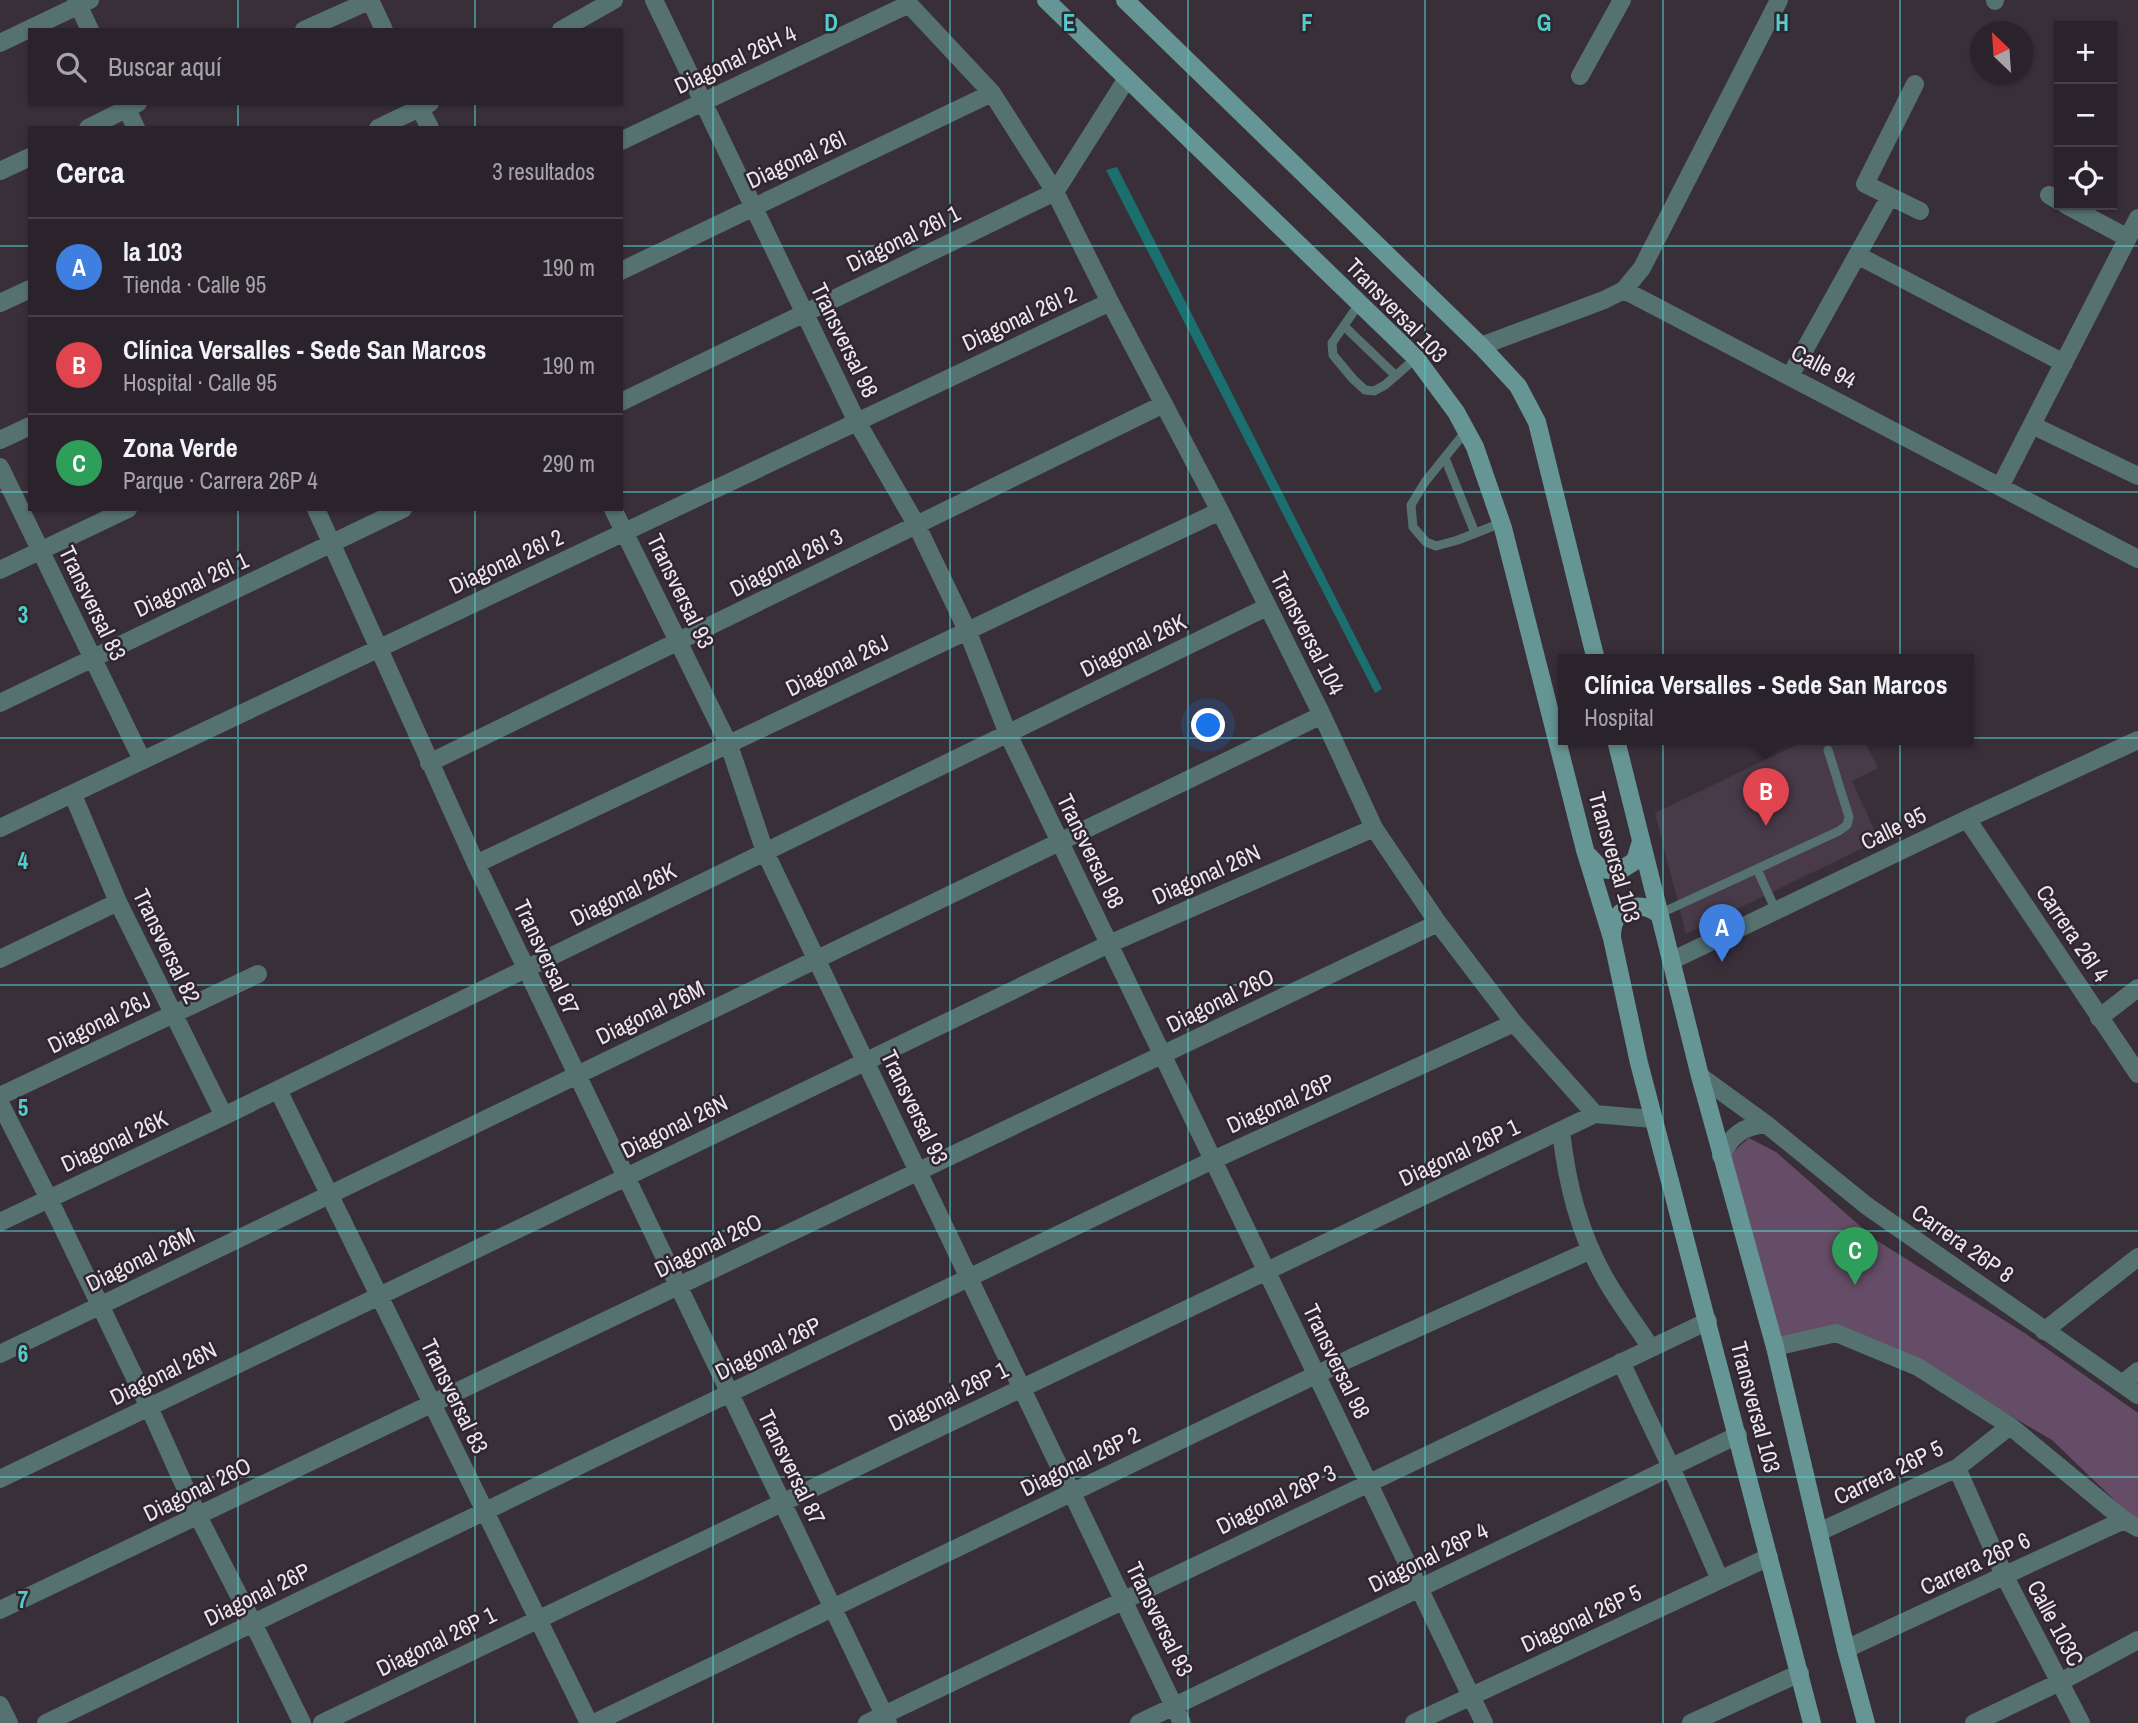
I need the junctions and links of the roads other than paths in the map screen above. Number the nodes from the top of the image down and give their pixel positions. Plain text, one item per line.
1 (371, 0) edge
2 (614, 0) edge
3 (654, 0) edge
4 (1046, 0) edge
5 (1622, 0) edge
6 (1779, 0) edge
7 (81, 2) edge
8 (907, 2) edge
9 (1130, 2) edge
10 (30, 28) edge
11 (89, 28) edge
12 (308, 28) edge
13 (383, 28) edge
14 (565, 28) edge
15 (28, 29) edge
16 (0, 43) edge
17 (1580, 76) dead end
18 (1126, 80) junction
19 (1915, 84) dead end
20 (992, 93) junction
21 (702, 101) junction
22 (130, 105) edge
23 (422, 105) edge
24 (92, 126) edge
25 (135, 126) edge
26 (382, 126) edge
27 (429, 126) edge
28 (623, 140) edge
29 (28, 158) edge
30 (0, 171) edge
31 (1055, 192) junction
32 (1889, 198) junction
33 (753, 206) junction
34 (2076, 210) edge
35 (1920, 211) dead end
36 (2138, 218) edge
37 (2128, 238) junction
38 (1857, 255) junction
39 (623, 270) edge
40 (28, 290) edge
41 (1624, 290) junction
42 (1110, 302) junction
43 (0, 303) edge
44 (1359, 304) junction
45 (804, 313) junction
46 (1344, 326) junction
47 (1481, 346) junction
48 (1416, 358) junction
49 (2064, 363) junction
50 (1396, 376) junction
51 (1790, 376) junction
52 (623, 401) edge
53 (1164, 404) junction
54 (857, 422) junction
55 (2032, 425) junction
56 (28, 427) edge
57 (1466, 431) junction
58 (0, 440) edge
59 (1445, 458) junction
60 (0, 467) edge
61 (2138, 476) edge
62 (2001, 485) junction
63 (124, 511) edge
64 (317, 511) edge
65 (399, 511) edge
66 (614, 511) edge
67 (1220, 511) junction
68 (916, 523) junction
69 (1501, 523) junction
70 (624, 533) junction
71 (1475, 533) junction
72 (333, 544) junction
73 (41, 551) junction
74 (2138, 559) edge
75 (0, 570) edge
76 (1267, 607) junction
77 (967, 629) junction
78 (679, 643) junction
79 (380, 648) junction
80 (1595, 654) edge
81 (93, 659) junction
82 (0, 703) edge
83 (1322, 715) junction
84 (1007, 734) junction
85 (2138, 740) edge
86 (729, 745) junction
87 (1558, 745) edge
88 (1558, 745) edge
89 (1617, 745) edge
90 (1828, 750) dead end
91 (142, 760) junction
92 (429, 762) junction
93 (73, 795) junction
94 (1967, 819) junction
95 (0, 828) edge
96 (1374, 828) junction
97 (1640, 835) junction
98 (1059, 842) junction
99 (1585, 850) junction
100 (765, 852) junction
101 (476, 864) junction
102 (1757, 869) junction
103 (118, 902) junction
104 (1776, 911) junction
105 (1659, 914) junction
106 (1438, 923) junction
107 (1612, 938) junction
108 (1109, 944) junction
109 (0, 959) edge
110 (816, 959) junction
111 (1671, 961) junction
112 (525, 969) junction
113 (258, 974) dead end
114 (2138, 988) edge
115 (173, 1014) junction
116 (2099, 1018) junction
117 (1514, 1023) junction
118 (1162, 1055) junction
119 (866, 1061) junction
120 (2138, 1074) edge
121 (576, 1075) junction
122 (1700, 1076) junction
123 (278, 1090) junction
124 (0, 1096) edge
125 (0, 1103) edge
126 (1595, 1114) junction
127 (224, 1116) junction
128 (1653, 1119) junction
129 (1766, 1124) junction
130 (1562, 1131) junction
131 (1721, 1156) junction
132 (1213, 1160) junction
133 (919, 1171) junction
134 (625, 1177) junction
135 (329, 1195) junction
136 (49, 1199) junction
137 (0, 1222) edge
138 (1591, 1250) junction
139 (2138, 1257) edge
140 (1267, 1271) junction
141 (970, 1278) junction
142 (678, 1286) junction
143 (379, 1296) junction
144 (100, 1305) junction
145 (1708, 1321) junction
146 (2044, 1331) junction
147 (1776, 1347) junction
148 (1651, 1348) junction
149 (0, 1354) edge
150 (1621, 1362) junction
151 (2138, 1371) edge
152 (1316, 1374) junction
153 (2122, 1384) junction
154 (1022, 1388) junction
155 (729, 1393) junction
156 (2138, 1395) edge
157 (432, 1404) junction
158 (149, 1407) junction
159 (2010, 1426) junction
160 (1738, 1435) junction
161 (1671, 1467) junction
162 (1957, 1468) junction
163 (0, 1479) edge
164 (1368, 1482) junction
165 (1072, 1492) junction
166 (782, 1503) junction
167 (485, 1511) junction
168 (198, 1516) junction
169 (2131, 1524) edge
170 (1819, 1532) junction
171 (1769, 1557) junction
172 (2004, 1577) junction
173 (1720, 1580) junction
174 (1419, 1588) junction
175 (1124, 1600) junction
176 (833, 1608) junction
177 (0, 1610) edge
178 (538, 1620) junction
179 (253, 1623) junction
180 (2138, 1640) edge
181 (1846, 1649) junction
182 (1800, 1673) junction
183 (2060, 1682) junction
184 (1471, 1696) junction
185 (0, 1705) edge
186 (1174, 1706) junction
187 (886, 1719) edge
188 (9, 1723) edge
189 (46, 1723) edge
190 (302, 1723) edge
191 (322, 1723) edge
192 (592, 1723) edge
193 (867, 1723) edge
194 (1139, 1723) edge
195 (1182, 1723) edge
196 (1414, 1723) edge
197 (1484, 1723) edge
198 (1691, 1723) edge
199 (1812, 1723) edge
200 (1866, 1723) edge
201 (1974, 1723) edge
202 (2081, 1723) edge

1 - 12 street
1 - 13 street
2 - 14 street
3 - 21 street, Transversal 98
4 - 18 street, Transversal 103
5 - 17 street
6 - 41 street
7 - 10 street
7 - 11 street
8 - 20 street
8 - 21 street, Diagonal 26H 4
9 - 47 street, Transversal 103
15 - 16 street
18 - 31 street
18 - 44 street, Transversal 103
19 - 32 street
20 - 31 street, Transversal 104
20 - 33 street, Diagonal 26I
21 - 28 street, Diagonal 26H 4
21 - 33 street, Transversal 98
22 - 24 street
22 - 25 street
23 - 26 street
23 - 27 street
29 - 30 street
31 - 42 street, Transversal 104
31 - 45 street, Diagonal 26I 1
32 - 35 street
32 - 38 street
33 - 39 street, Diagonal 26I
33 - 45 street, Transversal 98
34 - 37 street
36 - 37 street
37 - 49 street
38 - 49 street
38 - 51 street
40 - 43 street
41 - 47 street
41 - 51 street, Calle 94
42 - 53 street, Transversal 104
42 - 54 street, Diagonal 26I 2
44 - 46 lane
44 - 48 street, Transversal 103
45 - 52 street, Diagonal 26I 1
45 - 54 street, Transversal 98
46 - 50 lane
46 - 50 lane
47 - 80 street, Transversal 103
48 - 50 lane
48 - 57 street, Transversal 103
49 - 55 street
51 - 62 street, Calle 94
53 - 67 street, Transversal 104
53 - 68 street, Diagonal 26I 3
54 - 68 street, Transversal 98
54 - 70 street, Diagonal 26I 2
55 - 61 street
55 - 62 street
56 - 58 street
57 - 59 lane
57 - 69 street, Transversal 103
59 - 71 lane
59 - 71 lane
60 - 73 street, Transversal 83
62 - 74 street, Calle 94
63 - 73 street
64 - 72 street, Transversal 87
65 - 72 street, Diagonal 26I 1
66 - 70 street, Transversal 93
67 - 76 street, Transversal 104
67 - 77 street, Diagonal 26J
68 - 77 street, Transversal 98
68 - 78 street, Diagonal 26I 3
69 - 71 lane
69 - 87 street, Transversal 103
70 - 78 street, Transversal 93
70 - 79 street, Diagonal 26I 2
72 - 79 street, Transversal 87
72 - 81 street, Diagonal 26I 1
73 - 75 street
73 - 81 street, Transversal 83
76 - 83 street, Transversal 104
76 - 84 street, Diagonal 26K
77 - 84 street, Transversal 98
77 - 86 street, Diagonal 26J
78 - 86 street, Transversal 93
78 - 92 street, Diagonal 26I 3
79 - 91 street, Diagonal 26I 2
79 - 92 street, Transversal 87
81 - 82 street, Diagonal 26I 1
81 - 91 street, Transversal 83
83 - 96 street, Transversal 104
83 - 98 street, Diagonal 26M
84 - 98 street, Transversal 98
84 - 100 street, Diagonal 26K
85 - 94 street, Calle 95
86 - 100 street, Transversal 93
86 - 101 street, Diagonal 26J
88 - 99 street, Transversal 103
89 - 97 street, Transversal 103
90 - 102 lane
91 - 93 street, Diagonal 26I 2
92 - 101 street, Transversal 87
93 - 95 street, Diagonal 26I 2
93 - 103 street, Transversal 82
94 - 104 street, Calle 95
94 - 116 street, Carrera 26I 4
96 - 106 street, Transversal 104
96 - 108 street, Diagonal 26N
97 - 99 street
97 - 105 street, Transversal 103
98 - 108 street, Transversal 98
98 - 110 street, Diagonal 26M
99 - 107 street, Transversal 103
100 - 110 street, Transversal 93
100 - 112 street, Diagonal 26K
101 - 112 street, Transversal 87
102 - 104 lane
102 - 105 lane
103 - 109 street
103 - 115 street, Transversal 82
104 - 111 street, Calle 95
105 - 107 street
105 - 111 street, Transversal 103
106 - 117 street, Transversal 104
106 - 118 street, Diagonal 26O
107 - 128 street, Transversal 103
108 - 118 street, Transversal 98
108 - 119 street, Diagonal 26N
110 - 119 street, Transversal 93
110 - 121 street, Diagonal 26M
111 - 122 street, Transversal 103
112 - 121 street, Transversal 87
112 - 123 street, Diagonal 26K
113 - 115 street, Diagonal 26J
114 - 116 street
115 - 124 street, Diagonal 26J
115 - 127 street, Transversal 82
116 - 120 street, Carrera 26I 4
117 - 126 street, Transversal 104
117 - 132 street, Diagonal 26P
118 - 132 street, Transversal 98
118 - 133 street, Diagonal 26O
119 - 133 street, Transversal 93
119 - 134 street, Diagonal 26N
121 - 134 street, Transversal 87
121 - 135 street, Diagonal 26M
122 - 129 street, Carrera 26P 8
122 - 131 street, Transversal 103
123 - 127 street, Diagonal 26K
123 - 135 street, Transversal 83
125 - 136 street
126 - 128 street
126 - 130 street, Diagonal 26P 1
127 - 136 street, Diagonal 26K
128 - 145 street, Transversal 103
129 - 131 street
129 - 146 street, Carrera 26P 8
130 - 138 street
130 - 140 street, Diagonal 26P 1
131 - 147 street, Transversal 103
132 - 140 street, Transversal 98
132 - 141 street, Diagonal 26P
133 - 141 street, Transversal 93
133 - 142 street, Diagonal 26O
134 - 142 street, Transversal 87
134 - 143 street, Diagonal 26N
135 - 143 street, Transversal 83
135 - 144 street, Diagonal 26M
136 - 137 street, Diagonal 26K
136 - 144 street
138 - 148 street
138 - 152 street, Diagonal 26P 2
139 - 146 street
140 - 152 street, Transversal 98
140 - 154 street, Diagonal 26P 1
141 - 154 street, Transversal 93
141 - 155 street, Diagonal 26P
142 - 155 street, Transversal 87
142 - 157 street, Diagonal 26O
143 - 157 street, Transversal 83
143 - 158 street, Diagonal 26N
144 - 149 street, Diagonal 26M
144 - 158 street
145 - 148 street, Diagonal 26P 3
145 - 160 street, Transversal 103
146 - 153 street, Carrera 26P 8
147 - 159 street
147 - 170 street, Transversal 103
148 - 150 street, Diagonal 26P 3
150 - 161 street
150 - 164 street, Diagonal 26P 3
151 - 153 street
152 - 164 street, Transversal 98
152 - 165 street, Diagonal 26P 2
153 - 156 street, Carrera 26P 8
154 - 165 street, Transversal 93
154 - 166 street, Diagonal 26P 1
155 - 166 street, Transversal 87
155 - 167 street, Diagonal 26P
157 - 167 street, Transversal 83
157 - 168 street, Diagonal 26O
158 - 163 street, Diagonal 26N
158 - 168 street
159 - 162 street, Carrera 26P 5
159 - 169 street
160 - 161 street, Diagonal 26P 4
160 - 171 street, Transversal 103
161 - 173 street
161 - 174 street, Diagonal 26P 4
162 - 170 street, Carrera 26P 5
162 - 172 street, Calle 103C
164 - 174 street, Transversal 98
164 - 175 street, Diagonal 26P 3
165 - 175 street, Transversal 93
165 - 176 street, Diagonal 26P 2
166 - 176 street, Transversal 87
166 - 178 street, Diagonal 26P 1
167 - 178 street, Transversal 83
167 - 179 street, Diagonal 26P
168 - 177 street, Diagonal 26O
168 - 179 street
169 - 172 street, Carrera 26P 6
170 - 181 street, Transversal 103
171 - 173 street, Diagonal 26P 5
171 - 182 street, Transversal 103
172 - 181 street, Carrera 26P 6
172 - 183 street, Calle 103C
173 - 184 street, Diagonal 26P 5
174 - 184 street, Transversal 98
174 - 186 street, Diagonal 26P 4
175 - 186 street, Transversal 93
175 - 187 street, Diagonal 26P 3
176 - 187 street, Transversal 87
176 - 192 street, Diagonal 26P 2
178 - 191 street, Diagonal 26P 1
178 - 192 street, Transversal 83
179 - 189 street, Diagonal 26P
179 - 190 street
180 - 183 street
181 - 200 street, Transversal 103
182 - 198 street
182 - 199 street, Transversal 103
183 - 201 street
183 - 202 street, Calle 103C
184 - 196 street, Diagonal 26P 5
184 - 197 street, Transversal 98
185 - 188 street
186 - 194 street, Diagonal 26P 4
186 - 195 street, Transversal 93
187 - 193 street, Diagonal 26P 3

